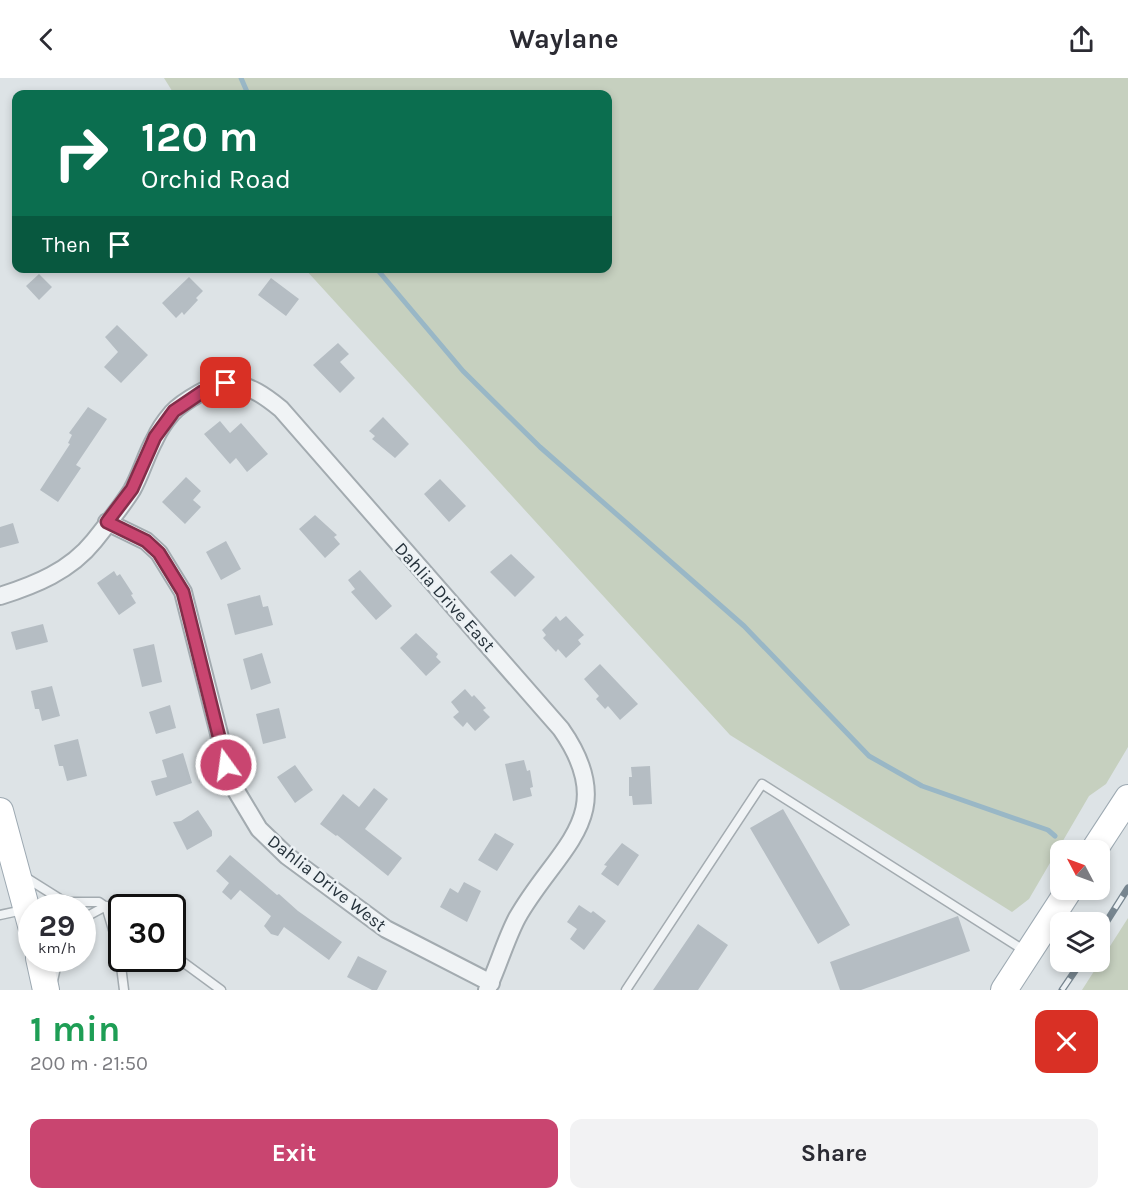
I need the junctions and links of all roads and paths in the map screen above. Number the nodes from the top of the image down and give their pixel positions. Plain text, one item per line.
1 (107, 522) junction
2 (0, 596) edge
3 (1128, 798) edge
4 (0, 811) edge
5 (1101, 840) edge
6 (17, 872) junction
7 (23, 894) edge
8 (1062, 900) edge
9 (106, 906) junction
10 (96, 911) edge
11 (0, 915) edge
12 (18, 917) edge
13 (1028, 953) junction
14 (186, 964) edge
15 (43, 972) edge
16 (54, 972) edge
17 (489, 986) edge
18 (49, 990) edge
19 (124, 990) edge
20 (221, 990) edge
21 (626, 990) edge
22 (1004, 990) edge

1 - 2 street, Dahlia Drive East
1 - 17 street, Dahlia Drive West
1 - 17 street, Dahlia Drive East
3 - 5 main road
4 - 6 main road
6 - 7 main road
6 - 9 lane
8 - 13 main road
9 - 10 lane
9 - 19 lane
11 - 12 lane
13 - 21 lane
13 - 22 main road
14 - 20 lane
15 - 18 main road
16 - 18 lane

